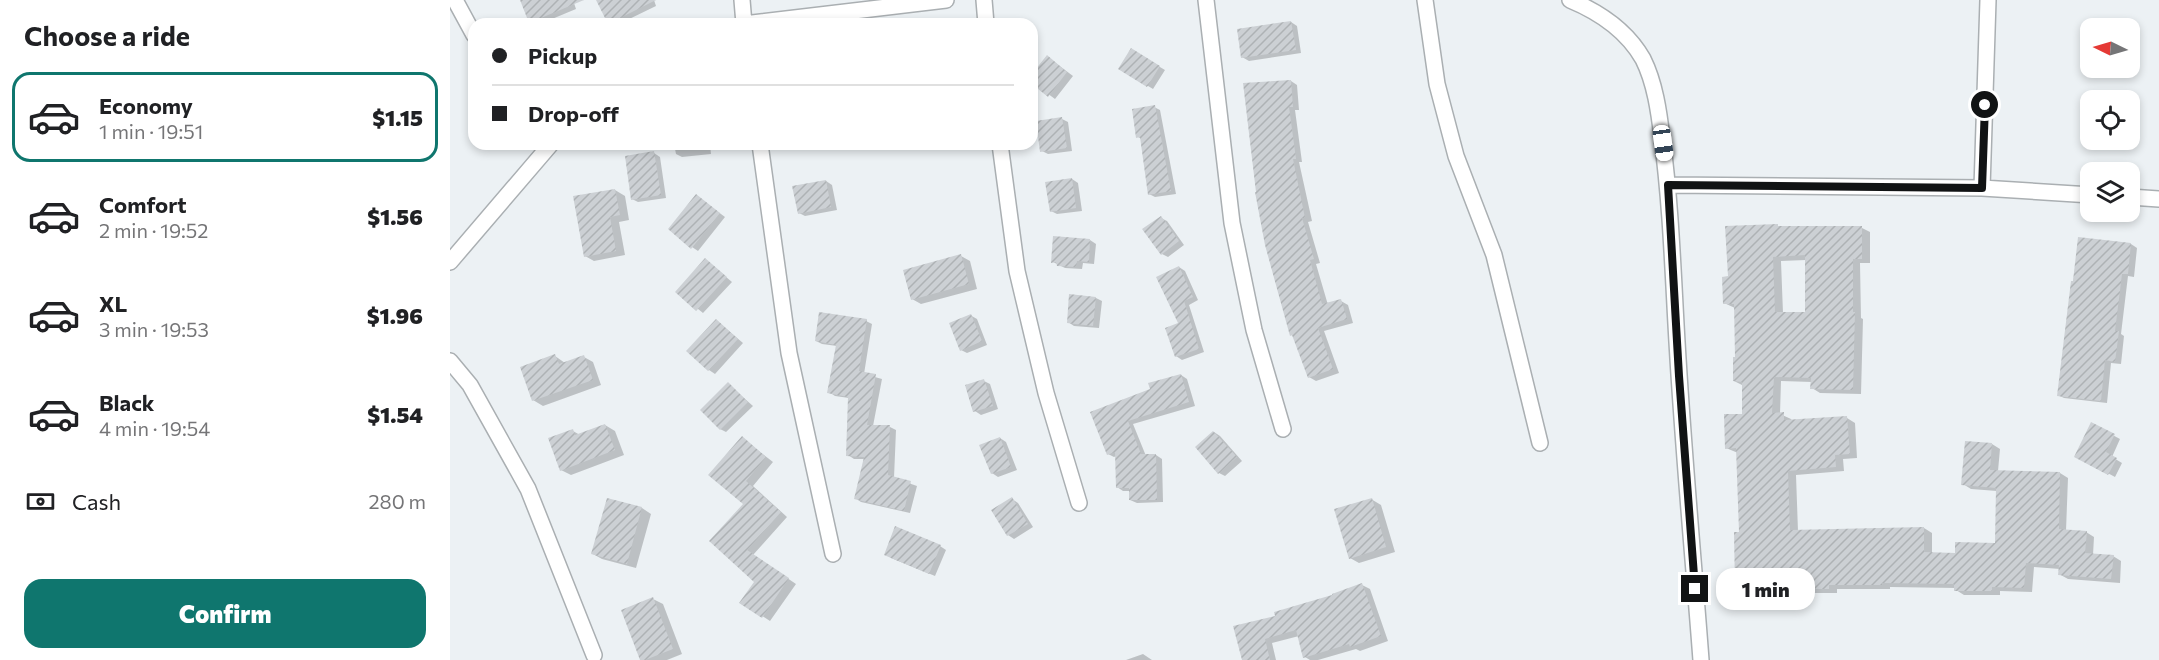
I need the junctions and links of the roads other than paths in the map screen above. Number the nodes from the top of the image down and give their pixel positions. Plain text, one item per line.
1 (455, 0) edge
2 (742, 0) edge
3 (945, 0) edge
4 (984, 0) edge
5 (1206, 0) edge
6 (1425, 0) edge
7 (1570, 0) edge
8 (1988, 0) edge
9 (744, 18) edge
10 (794, 18) edge
11 (986, 18) edge
12 (468, 24) edge
13 (546, 150) edge
14 (761, 150) edge
15 (1001, 150) edge
16 (1668, 185) junction
17 (1982, 188) junction
18 (2080, 194) edge
19 (2140, 198) edge
20 (2159, 199) edge
21 (450, 262) edge
22 (450, 361) edge
23 (1283, 429) dead end
24 (1540, 443) dead end
25 (1079, 503) dead end
26 (833, 554) dead end
27 (594, 655) dead end
28 (1701, 660) edge

1 - 12 street
2 - 9 street
3 - 10 street
4 - 11 street
5 - 23 street
6 - 24 street
7 - 16 street
8 - 17 street
13 - 21 street
14 - 26 street
15 - 25 street
16 - 17 street
16 - 28 street
17 - 18 street
19 - 20 street
22 - 27 street

